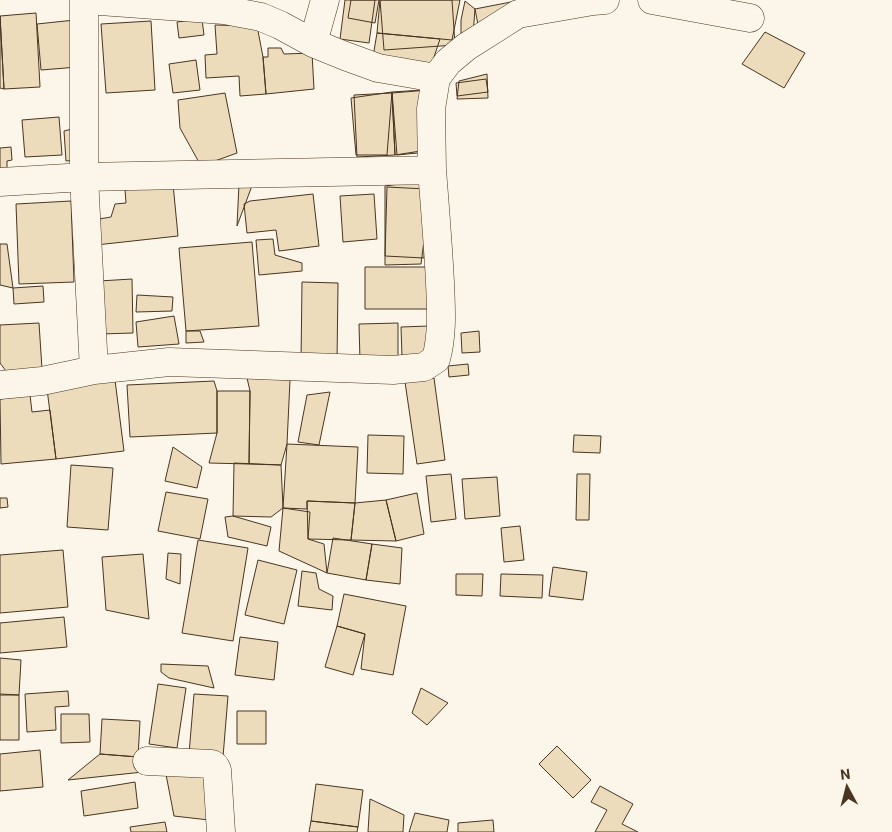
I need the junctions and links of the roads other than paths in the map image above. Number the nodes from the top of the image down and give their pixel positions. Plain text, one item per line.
1 (85, 0) edge
2 (266, 0) edge
3 (325, 0) edge
4 (605, 0) edge
5 (652, 0) edge
6 (519, 7) edge
7 (750, 18) dead end
8 (280, 25) junction
9 (313, 43) junction
10 (436, 78) junction
11 (432, 170) junction
12 (84, 177) junction
13 (0, 182) edge
14 (94, 370) junction
15 (0, 385) edge
16 (146, 761) dead end
17 (221, 832) edge

1 - 8 street
1 - 12 street
2 - 8 street
3 - 9 street
4 - 6 street
5 - 7 street
6 - 10 street
8 - 9 street
9 - 10 street
10 - 11 street
11 - 12 street
11 - 14 street
12 - 13 street
12 - 14 street
14 - 15 street
16 - 17 street

